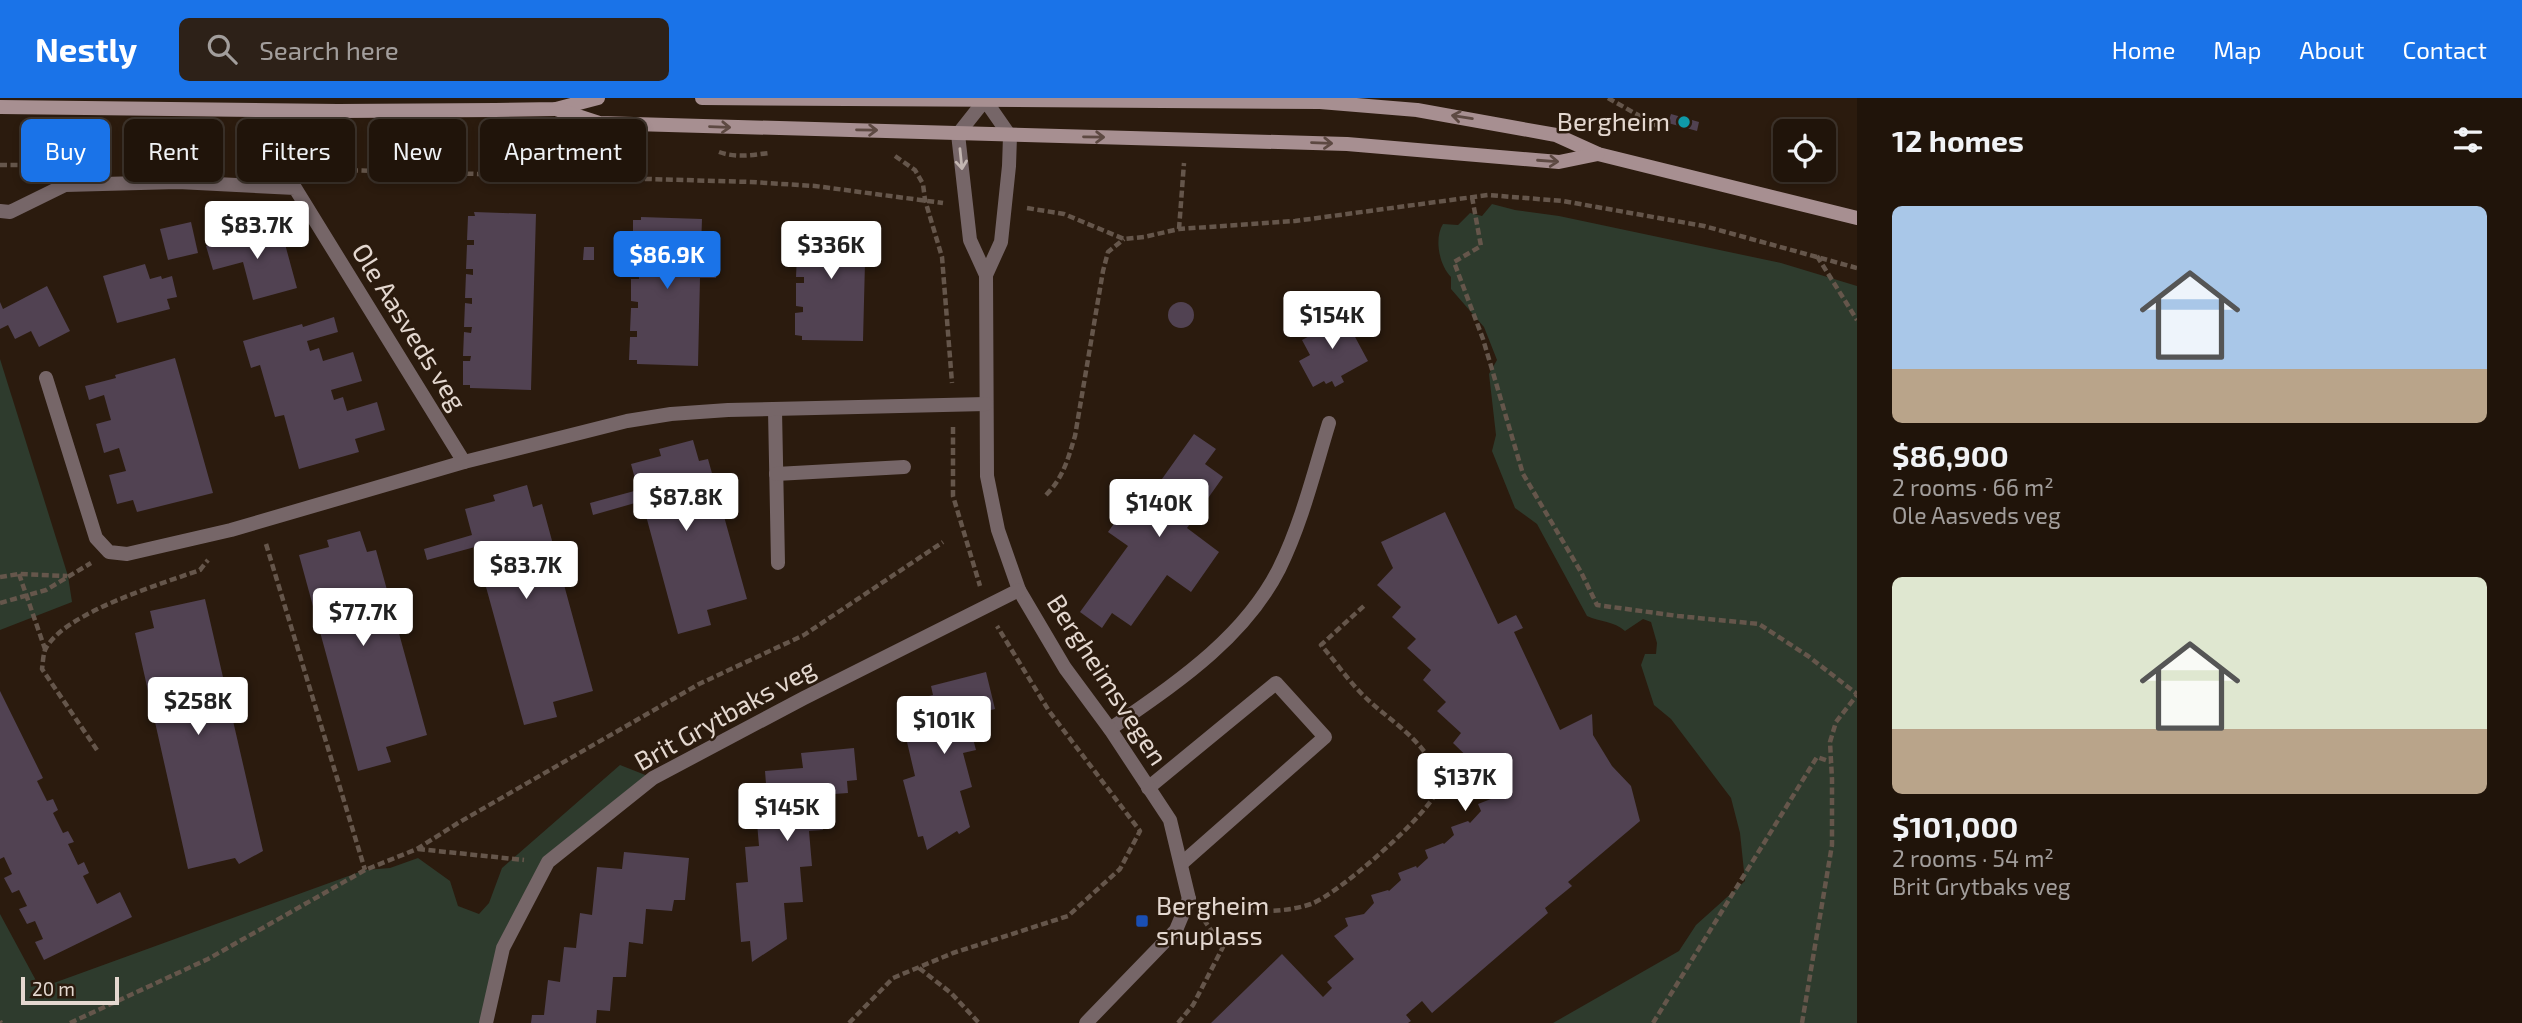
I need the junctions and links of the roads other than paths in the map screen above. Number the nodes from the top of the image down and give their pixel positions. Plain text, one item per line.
1 (598, 98) edge
2 (702, 98) edge
3 (985, 100) edge
4 (0, 107) edge
5 (556, 109) junction
6 (958, 134) junction
7 (1010, 136) junction
8 (1598, 154) junction
9 (0, 211) edge
10 (1857, 218) edge
11 (986, 275) junction
12 (46, 378) dead end
13 (986, 404) junction
14 (775, 410) junction
15 (1329, 423) dead end
16 (464, 462) junction
17 (904, 467) dead end
18 (776, 474) junction
19 (778, 563) dead end
20 (1019, 590) junction
21 (1110, 729) junction
22 (1148, 788) junction
23 (1181, 864) junction
24 (486, 1023) edge
25 (1086, 1023) edge

1 - 5 main road
2 - 3 main road
3 - 6 street
3 - 7 street
8 -> 3 main road
4 - 5 main road
5 -> 6 main road
6 - 7 main road
6 -> 11 street, Bergheimsvegen
7 -> 8 main road
7 - 11 street, Bergheimsvegen
8 - 10 main road
9 - 16 street, Ole Aasveds veg
11 - 13 street, Bergheimsvegen
12 - 16 street
13 - 14 street
13 - 20 street, Bergheimsvegen
14 - 16 street
14 - 18 street
15 - 21 street
17 - 18 street
18 - 19 street
20 - 21 street, Bergheimsvegen
20 - 24 street, Brit Grytbaks veg
21 - 22 street, Bergheimsvegen
22 - 23 street, Bergheimsvegen
22 - 23 street
23 - 25 street, Bergheimsvegen

